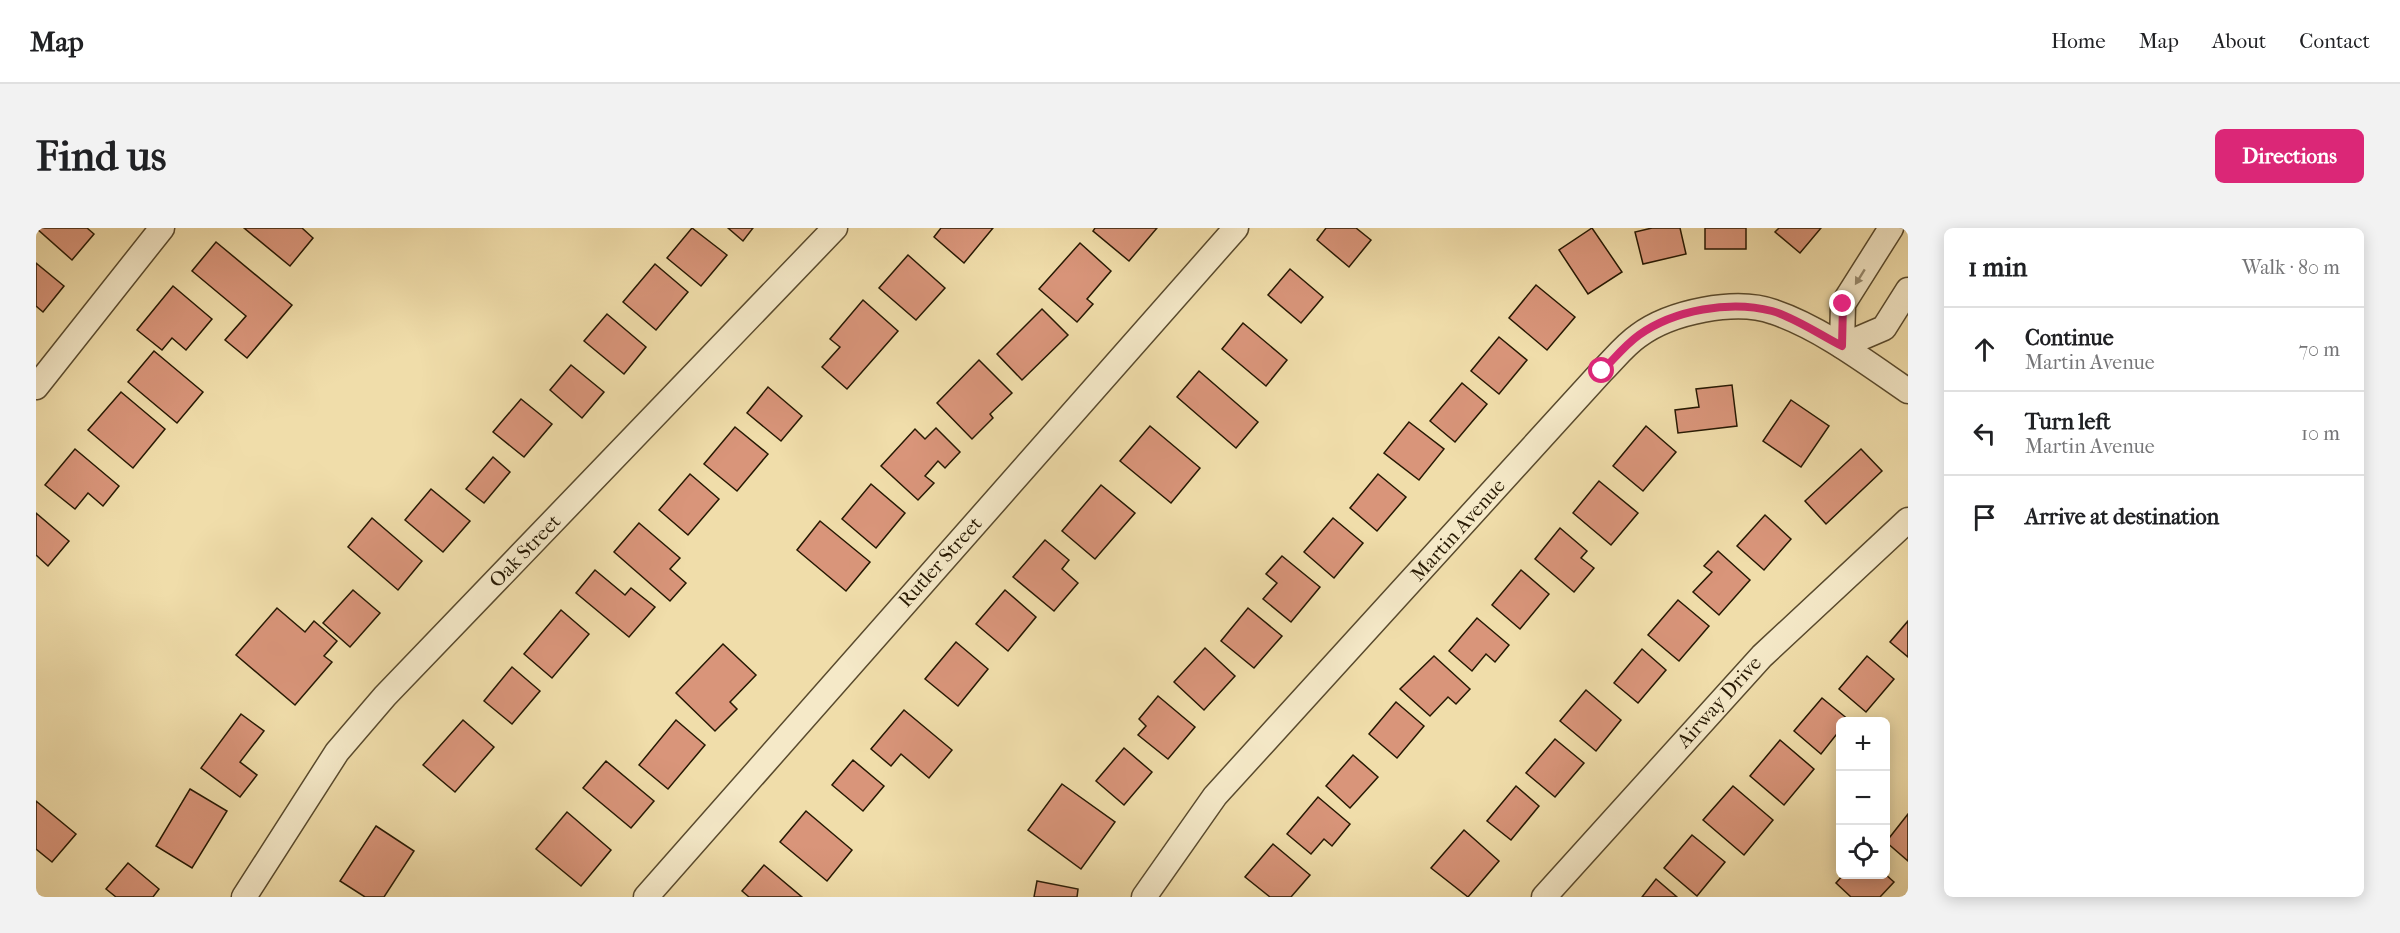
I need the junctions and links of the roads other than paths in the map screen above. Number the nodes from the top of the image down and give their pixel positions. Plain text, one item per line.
1 (162, 228) edge
2 (835, 228) edge
3 (1236, 228) edge
4 (1891, 228) edge
5 (1908, 290) edge
6 (1842, 346) junction
7 (36, 387) edge
8 (1908, 391) edge
9 (1908, 520) edge
10 (243, 897) edge
11 (646, 897) edge
12 (1144, 897) edge
13 (1544, 897) edge

1 - 7 street
2 - 10 street, Oak Street
3 - 11 street, Rutler Street
4 -> 6 street
5 - 6 street
6 - 8 street, Martin Avenue
6 - 12 street, Martin Avenue
9 - 13 street, Airway Drive

